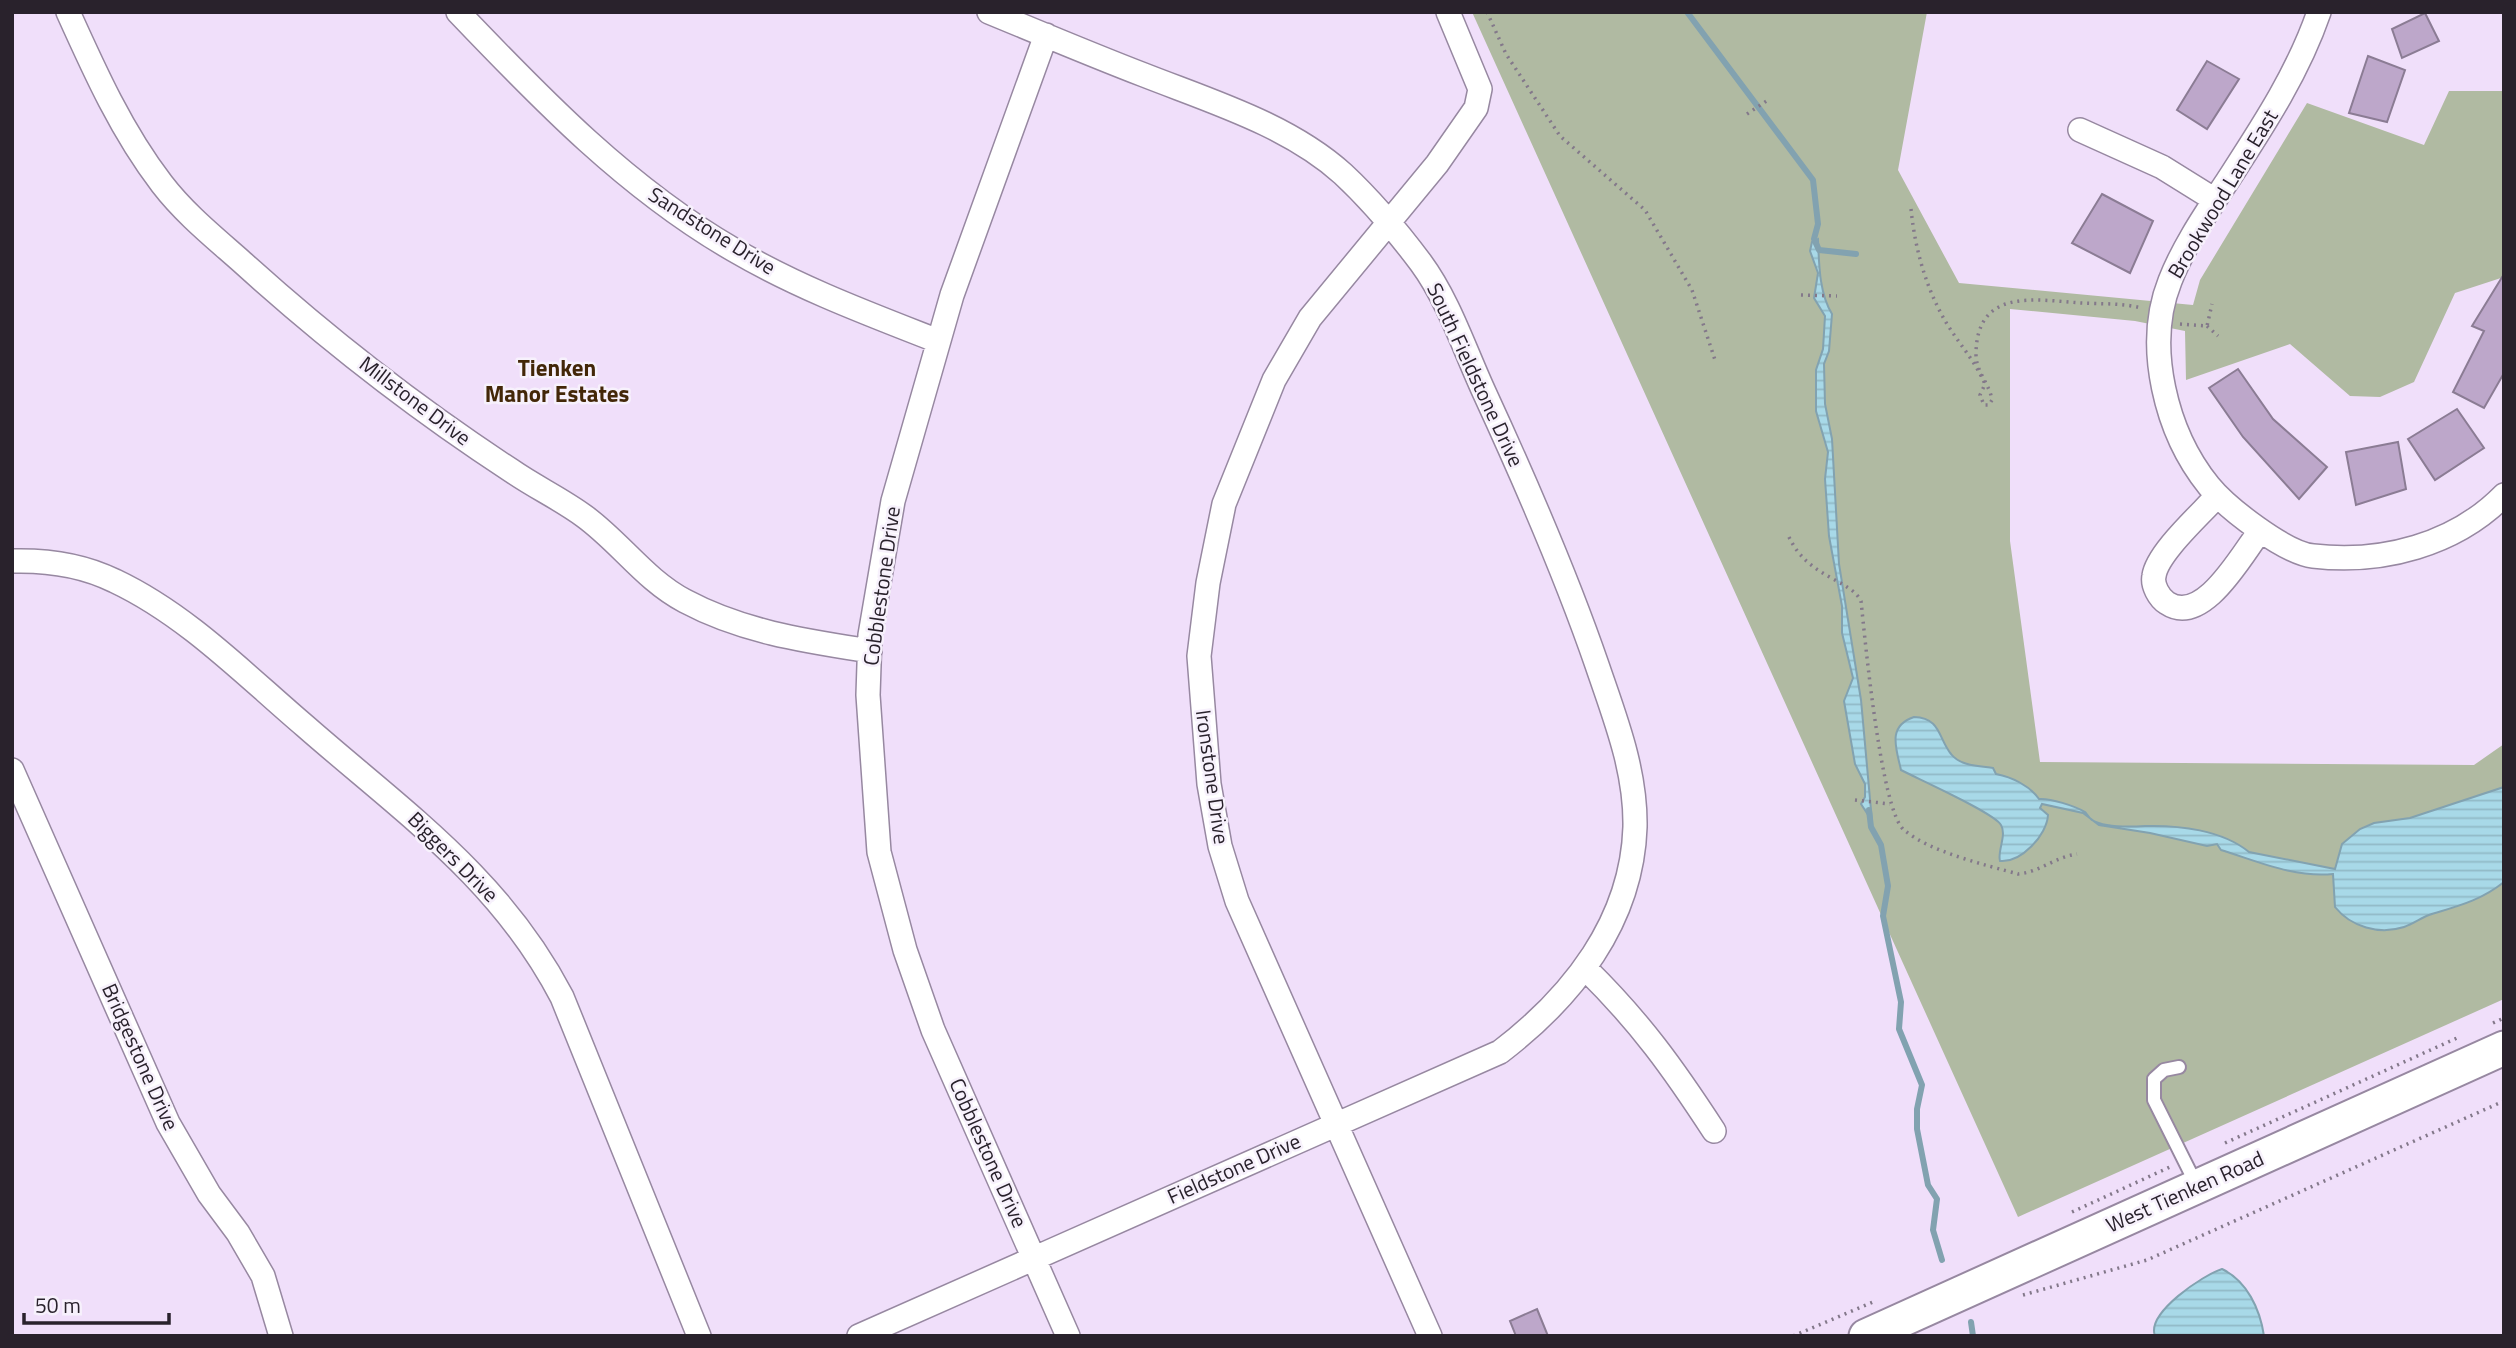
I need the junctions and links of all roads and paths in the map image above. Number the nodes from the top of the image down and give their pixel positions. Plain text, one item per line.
1 (68, 12) edge
2 (458, 12) edge
3 (989, 12) edge
4 (1448, 12) edge
5 (1487, 12) edge
6 (2319, 12) edge
7 (1046, 35) junction
8 (1768, 100) dead end
9 (1747, 114) dead end
10 (2080, 130) dead end
11 (2215, 200) junction
12 (1911, 209) dead end
13 (1388, 224) junction
14 (1801, 295) dead end
15 (1837, 296) dead end
16 (2212, 304) dead end
17 (2161, 317) junction
18 (2207, 326) junction
19 (2218, 336) dead end
20 (938, 341) junction
21 (1715, 360) dead end
22 (1985, 384) junction
23 (2504, 495) edge
24 (2217, 496) junction
25 (2260, 531) junction
26 (1789, 537) dead end
27 (12, 561) edge
28 (870, 651) junction
29 (12, 770) edge
30 (1855, 800) dead end
31 (1890, 804) junction
32 (2077, 854) dead end
33 (1586, 968) junction
34 (2504, 1018) edge
35 (2467, 1034) dead end
36 (2498, 1036) edge
37 (2179, 1068) dead end
38 (2504, 1101) edge
39 (1334, 1125) junction
40 (1714, 1131) dead end
41 (2190, 1174) junction
42 (2061, 1217) dead end
43 (1035, 1258) junction
44 (1884, 1297) dead end
45 (2014, 1298) dead end
46 (281, 1336) edge
47 (699, 1336) edge
48 (859, 1336) edge
49 (1068, 1336) edge
50 (1430, 1336) edge
51 (1793, 1336) edge
52 (1866, 1336) edge

1 - 28 street, Millstone Drive
2 - 20 street, Sandstone Drive
3 - 7 street, South Fieldstone Drive
4 - 13 street, Ironstone Drive
5 - 21 path
6 - 11 street, Brookwood Lane East
7 - 13 street, South Fieldstone Drive
7 - 20 street, Cobblestone Drive
8 - 9 path
10 - 11 street
11 - 17 street, Brookwood Lane East
12 - 22 path
13 - 33 street, South Fieldstone Drive
13 - 39 street, Ironstone Drive
14 - 15 path
16 - 18 path
17 - 18 path
17 - 22 path
17 - 24 street, Brookwood Lane East
18 - 19 path
20 - 28 street, Cobblestone Drive
22 - 22 path
23 - 25 street, Brookwood Lane East
24 - 25 street, Brookwood Lane East
24 - 25 street
26 - 31 path
27 - 47 street, Biggers Drive
28 - 43 street, Cobblestone Drive
29 - 46 street, Bridgestone Drive
30 - 31 path
31 - 32 path
33 - 39 street, Fieldstone Drive
33 - 40 street
34 - 36 path
35 - 41 path
36 - 41 street, West Tienken Road
37 - 41 lane
38 - 45 path
39 - 43 street, Fieldstone Drive
39 - 50 street, Ironstone Drive
41 - 42 path
41 - 52 street, West Tienken Road
43 - 48 street, Fieldstone Drive
43 - 49 street, Cobblestone Drive
44 - 51 path

